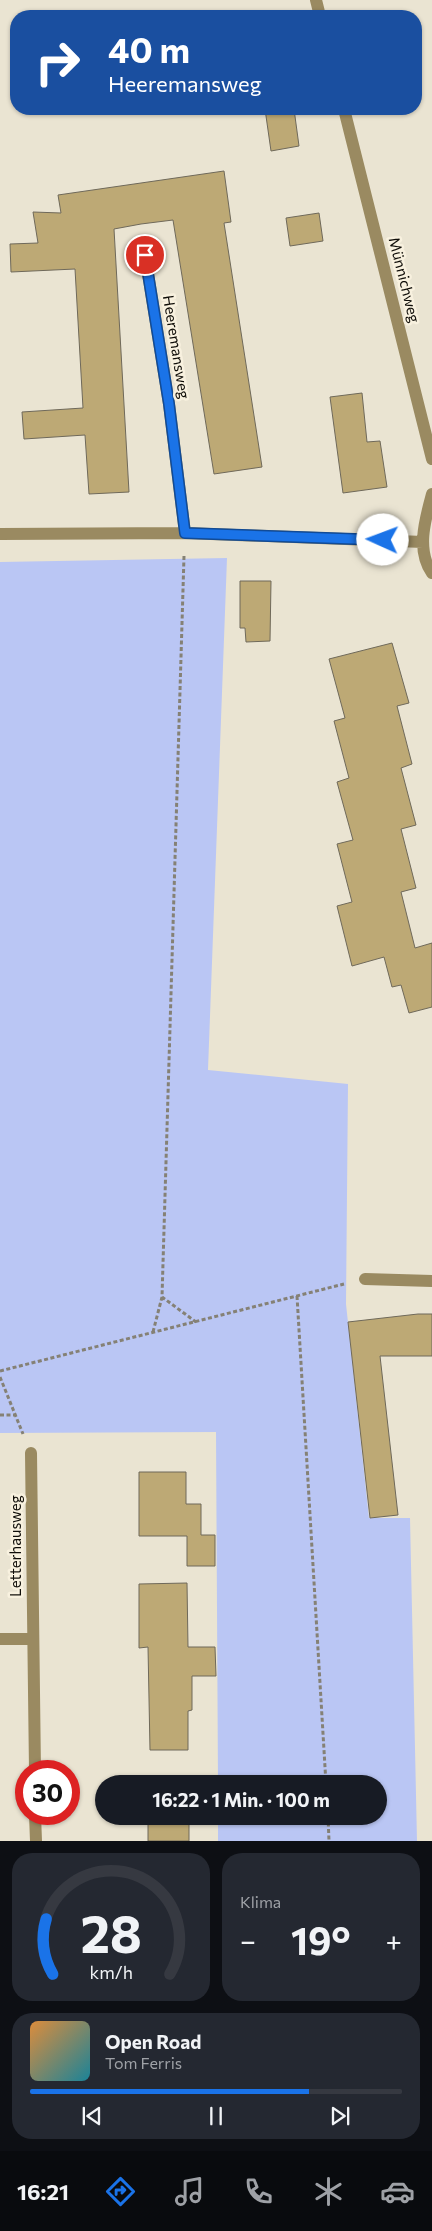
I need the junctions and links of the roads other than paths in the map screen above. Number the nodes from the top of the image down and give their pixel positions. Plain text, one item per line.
1 (346, 115) edge
2 (145, 255) dead end
3 (432, 459) edge
4 (432, 494) edge
5 (185, 533) junction
6 (0, 534) edge
7 (423, 542) junction
8 (432, 573) edge
9 (365, 1279) road end
10 (432, 1281) edge
11 (31, 1453) road end
12 (0, 1639) edge
13 (32, 1639) junction
14 (35, 1760) edge
15 (35, 1825) edge
16 (36, 1841) edge

1 - 3 street, Münnichweg
2 - 5 street, Heeremansweg
4 - 7 street
5 - 6 street
5 - 7 street
7 - 8 street
9 - 10 street
11 - 13 street, Letterhausweg
12 - 13 street
13 - 14 street, Letterhausweg
15 - 16 street

